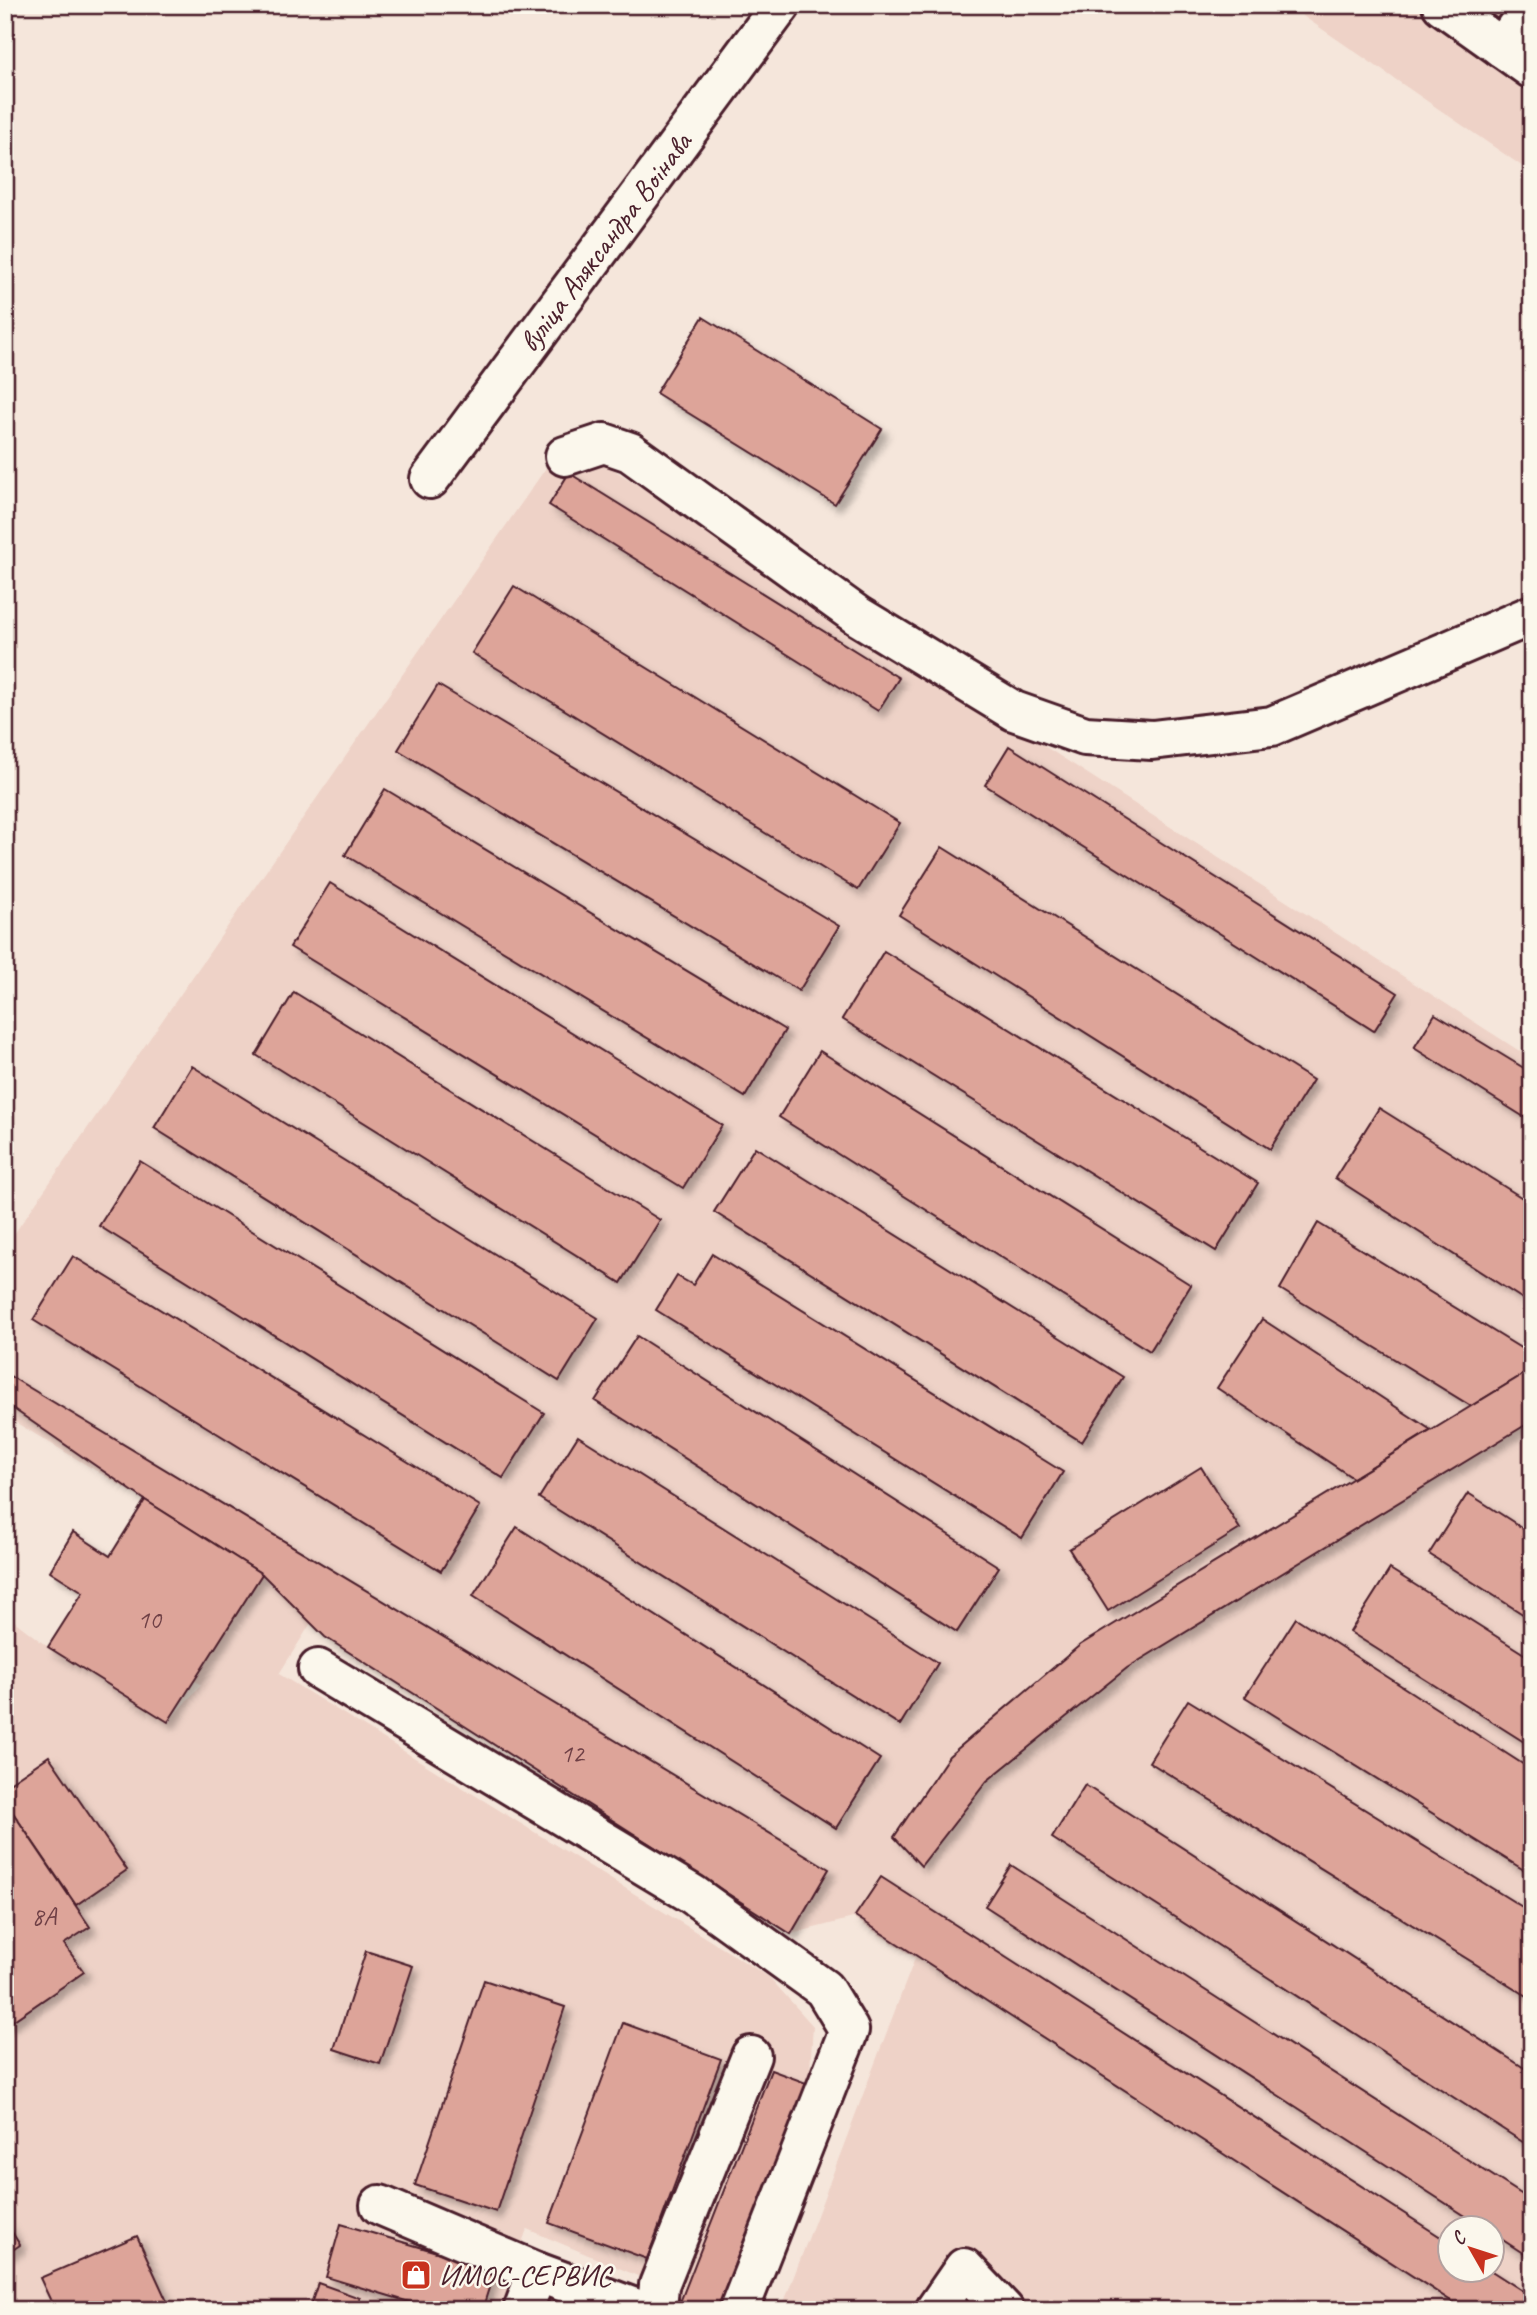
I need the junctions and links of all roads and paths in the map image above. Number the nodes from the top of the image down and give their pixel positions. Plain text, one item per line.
1 (781, 5) edge
2 (1441, 5) edge
3 (1531, 5) edge
4 (1517, 58) edge
5 (565, 456) dead end
6 (430, 479) dead end
7 (1532, 615) edge
8 (318, 1669) dead end
9 (751, 2056) dead end
10 (380, 2205) dead end
11 (537, 2272) junction
12 (523, 2310) edge
13 (640, 2310) edge
14 (657, 2310) edge
15 (739, 2310) edge
16 (936, 2310) edge
17 (1004, 2310) edge

1 - 6 street, вуліца Аляксандра Воінава
2 - 4 street
3 - 4 street
5 - 7 street
8 - 15 street
9 - 14 street
10 - 11 street
11 - 12 street
11 - 13 street
16 - 17 street

